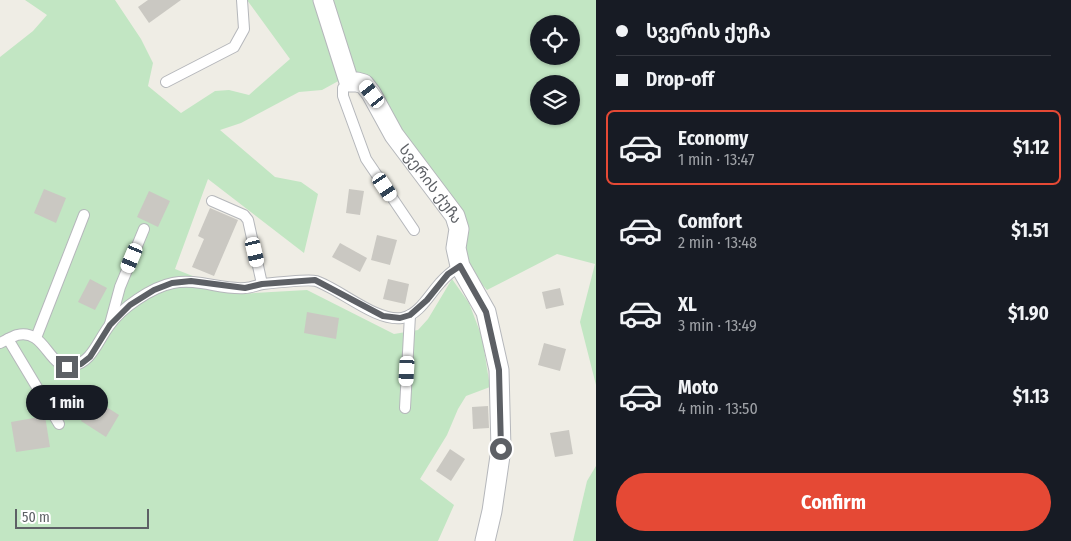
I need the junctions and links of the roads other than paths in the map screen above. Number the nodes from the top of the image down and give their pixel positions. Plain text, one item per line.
1 (242, 0) edge
2 (323, 0) edge
3 (166, 82) dead end
4 (349, 82) junction
5 (212, 202) dead end
6 (84, 215) dead end
7 (144, 229) dead end
8 (414, 230) dead end
9 (460, 266) junction
10 (262, 284) junction
11 (410, 315) junction
12 (110, 325) junction
13 (36, 338) junction
14 (4, 341) edge
15 (405, 408) dead end
16 (59, 424) dead end
17 (485, 541) edge

1 - 3 lane
2 - 4 street
4 - 8 lane
4 - 9 street, სვერის ქუჩა
5 - 10 lane
6 - 13 lane
7 - 12 lane
9 - 11 lane
9 - 17 street, სვერის ქუჩა
10 - 11 lane
10 - 12 lane
11 - 15 lane
12 - 13 lane
13 - 14 lane
14 - 16 lane

